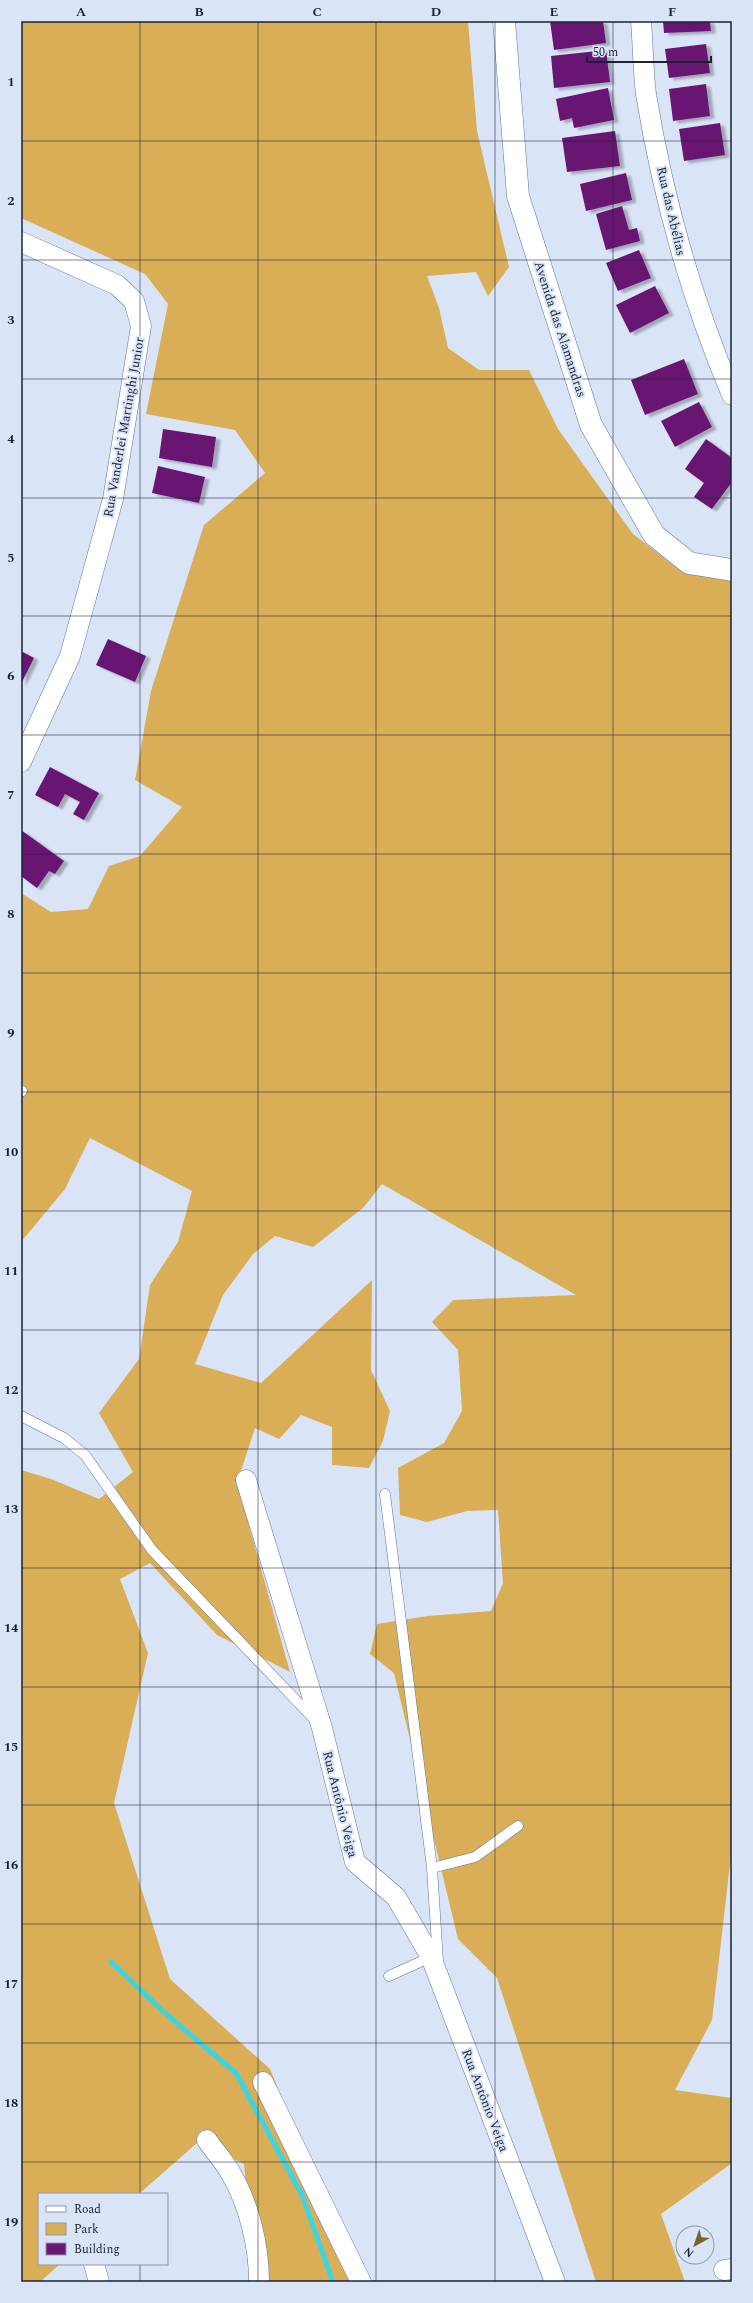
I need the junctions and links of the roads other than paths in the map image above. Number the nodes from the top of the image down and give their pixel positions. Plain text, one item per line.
1 (504, 21) edge
2 (641, 21) edge
3 (21, 242) edge
4 (732, 395) edge
5 (732, 570) edge
6 (21, 762) edge
7 (21, 1416) edge
8 (246, 1480) dead end
9 (385, 1494) dead end
10 (322, 1728) junction
11 (518, 1826) dead end
12 (432, 1868) junction
13 (431, 1957) junction
14 (389, 1976) dead end
15 (439, 1978) junction
16 (263, 2082) dead end
17 (207, 2140) dead end
18 (94, 2265) edge
19 (99, 2282) edge
20 (259, 2282) edge
21 (361, 2282) edge
22 (555, 2282) edge

1 - 5 street, Avenida das Alamandras
2 - 4 street, Rua das Abélias
3 - 6 street, Rua Vanderlei Martinghi Junior
7 - 10 lane
8 - 10 street, Rua Antônio Veiga
9 - 12 lane
10 - 13 street, Rua Antônio Veiga
11 - 12 lane
12 - 15 lane
13 - 14 lane
13 - 15 street, Rua Antônio Veiga
15 - 22 street, Rua Antônio Veiga
16 - 21 street
17 - 20 street
18 - 19 street

